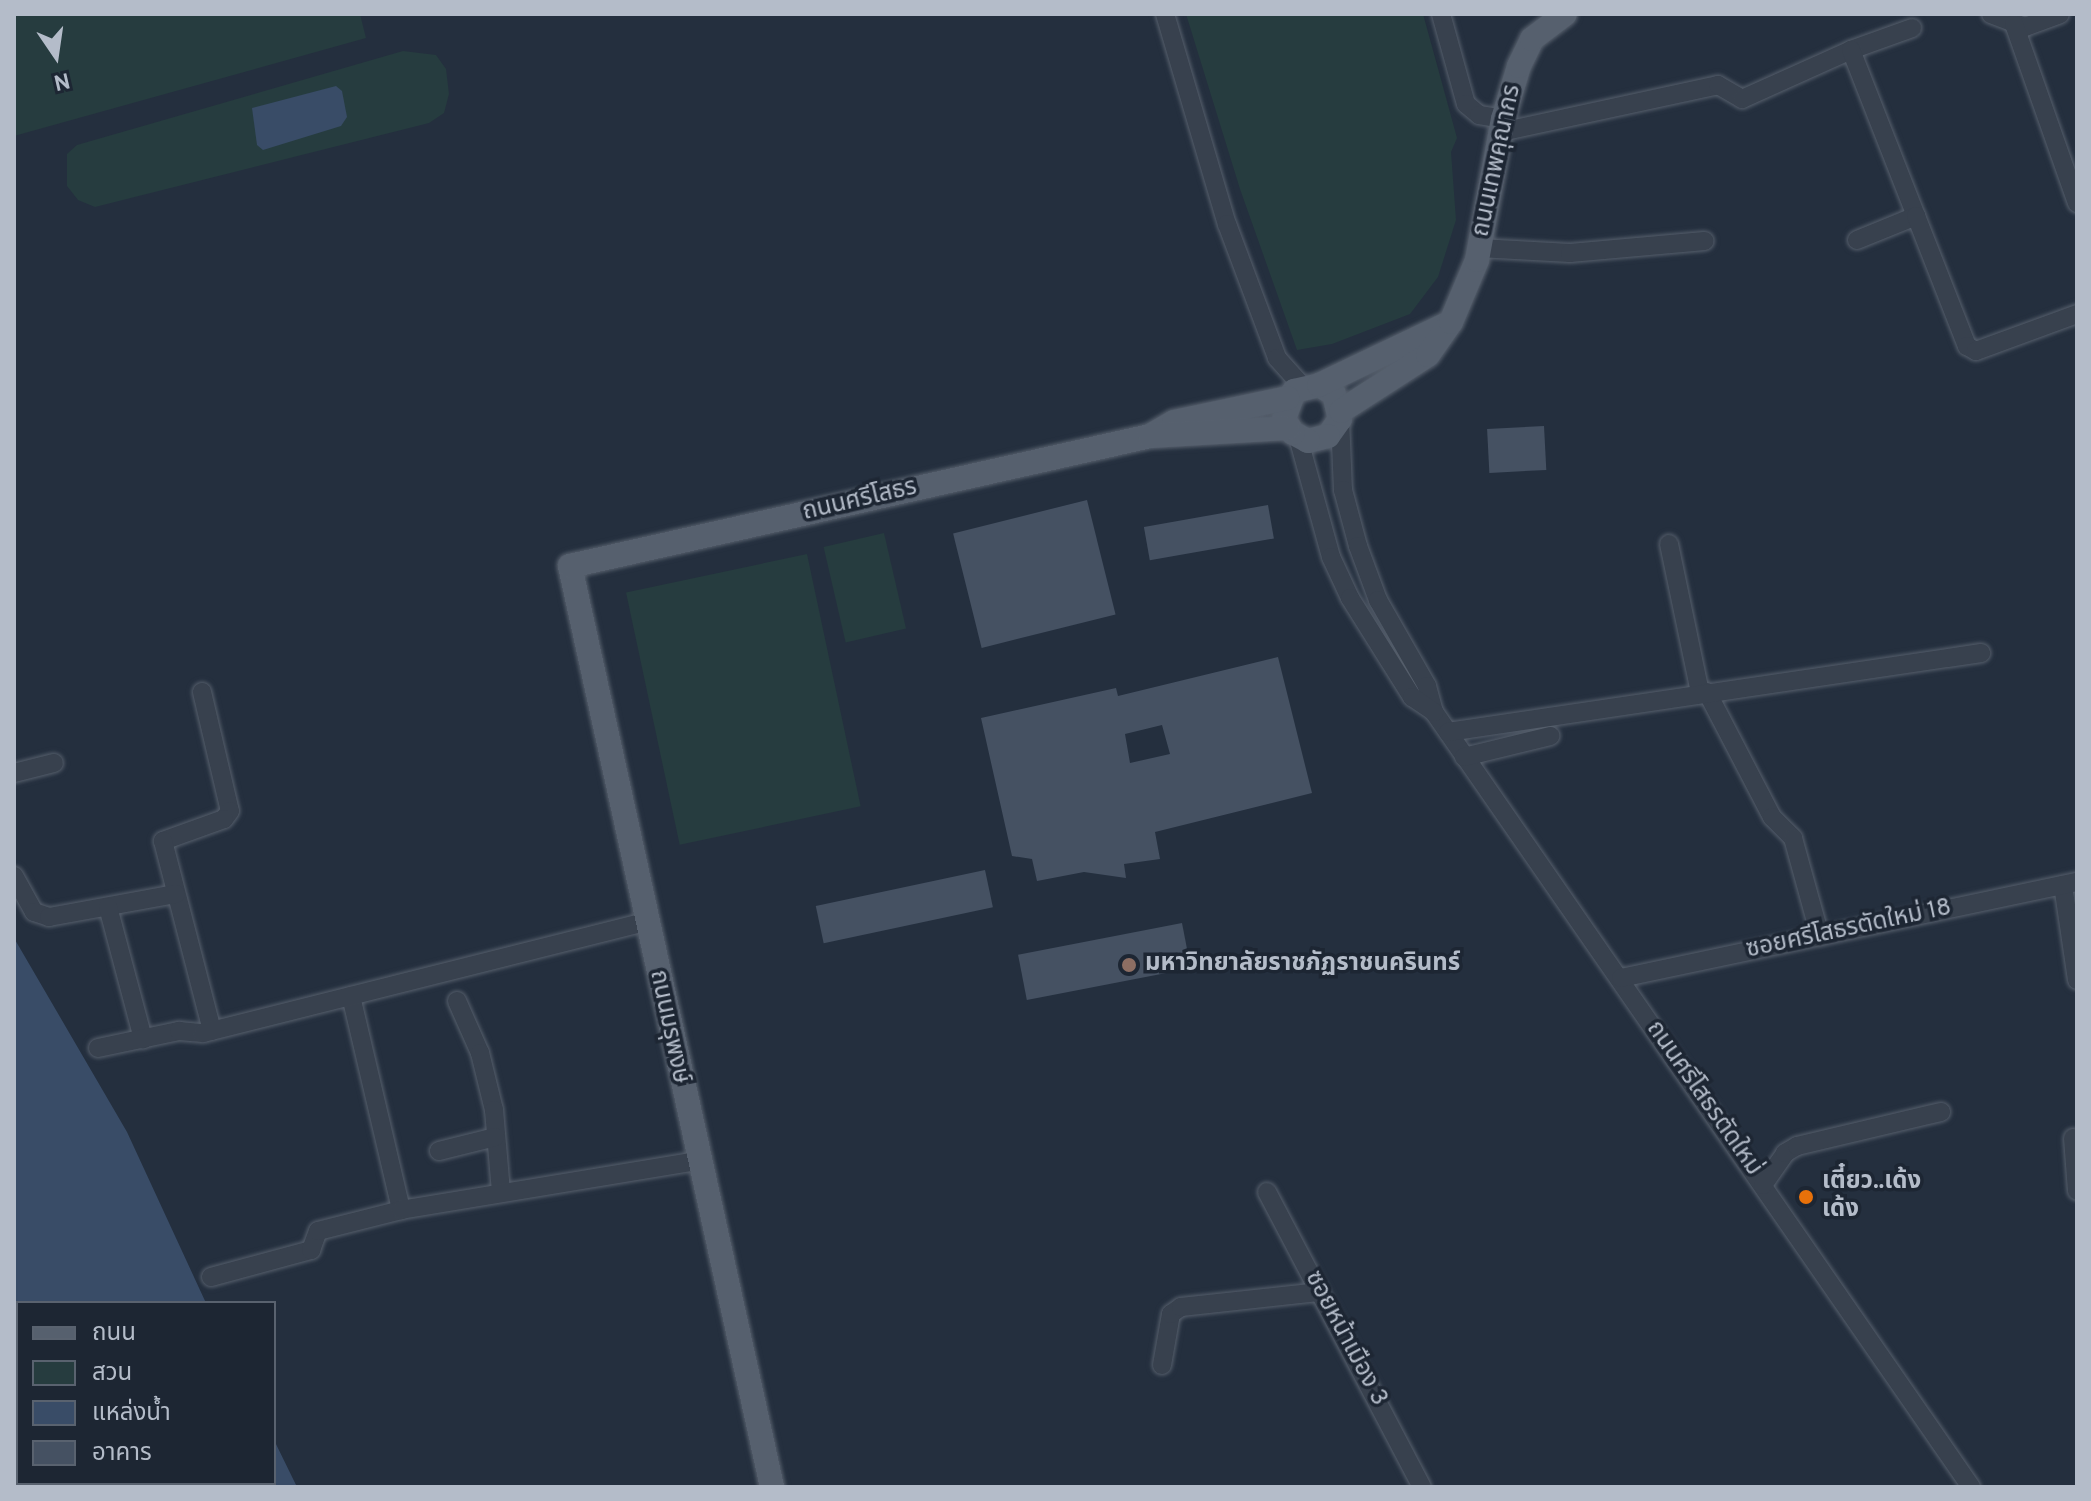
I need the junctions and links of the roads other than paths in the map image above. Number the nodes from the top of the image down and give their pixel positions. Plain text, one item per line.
1 (1165, 14) edge
2 (1441, 14) edge
3 (1565, 14) edge
4 (1991, 14) edge
5 (2060, 14) edge
6 (2014, 24) junction
7 (1912, 28) dead end
8 (1851, 50) junction
9 (1502, 126) junction
10 (2077, 145) edge
11 (2058, 151) junction
12 (2076, 196) edge
13 (1916, 216) junction
14 (1857, 240) dead end
15 (1704, 241) dead end
16 (1479, 248) junction
17 (2076, 318) edge
18 (1451, 322) junction
19 (1303, 390) junction
20 (1340, 415) junction
21 (1293, 433) junction
22 (1150, 436) junction
23 (1669, 544) dead end
24 (570, 566) joint
25 (1981, 653) dead end
26 (202, 692) dead end
27 (1704, 693) junction
28 (1434, 712) junction
29 (1448, 732) junction
30 (1550, 736) dead end
31 (1464, 757) junction
32 (54, 763) dead end
33 (14, 773) edge
34 (14, 876) edge
35 (2070, 884) edge
36 (176, 894) junction
37 (108, 907) junction
38 (645, 922) junction
39 (1820, 936) junction
40 (1621, 978) junction
41 (2077, 980) edge
42 (351, 996) junction
43 (457, 1001) dead end
44 (212, 1031) junction
45 (143, 1039) junction
46 (98, 1048) dead end
47 (1941, 1112) dead end
48 (495, 1137) junction
49 (2073, 1138) dead end
50 (439, 1151) dead end
51 (698, 1161) junction
52 (1763, 1185) junction
53 (501, 1191) junction
54 (2077, 1191) edge
55 (1267, 1192) dead end
56 (401, 1210) junction
57 (211, 1277) dead end
58 (1320, 1292) junction
59 (1162, 1365) dead end
60 (772, 1487) edge
61 (1422, 1487) edge
62 (1971, 1487) edge

1 - 19 street
2 - 9 street
3 - 9 main road, ถนนเทพคุณากร
4 - 6 street
5 - 6 street
6 - 11 street
7 - 8 street
8 - 9 street
8 - 13 street
9 - 16 main road, ถนนเทพคุณากร
10 - 11 street
11 - 12 street
13 - 14 street
13 - 17 street
15 - 16 street
16 - 18 main road, ถนนเทพคุณากร
18 - 19 main road
18 - 20 main road, ถนนเทพคุณากร
19 - 20 main road
19 - 21 main road
19 - 22 main road, ถนนศรีโสธร
20 - 21 main road, ถนนเทพคุณากร
20 - 28 street, ถนนศรีโสธรตัดใหม่
21 - 22 main road, ถนนศรีโสธร
21 - 28 street, ถนนศรีโสธรตัดใหม่
22 - 24 main road, ถนนศรีโสธร
23 - 27 street
24 - 38 main road, ถนนมรุพงษ์
25 - 27 street
26 - 36 street
27 - 29 street
27 - 39 street
28 - 29 street, ถนนศรีโสธรตัดใหม่
29 - 31 street, ถนนศรีโสธรตัดใหม่
30 - 31 street
31 - 40 street, ถนนศรีโสธรตัดใหม่
32 - 33 street
34 - 37 street
35 - 39 street, ซอยศรีโสธรตัดใหม่ 18
35 - 41 street
36 - 37 street
36 - 44 street
37 - 45 street
38 - 42 street
38 - 51 main road, ถนนมรุพงษ์
39 - 40 street, ซอยศรีโสธรตัดใหม่ 18
40 - 52 street, ถนนศรีโสธรตัดใหม่
42 - 44 street
42 - 56 street
43 - 48 street
44 - 45 street
45 - 46 street
47 - 52 street
48 - 50 street
48 - 53 street
49 - 54 street
51 - 53 street
51 - 60 main road, ถนนมรุพงษ์
52 - 62 street, ถนนศรีโสธรตัดใหม่
53 - 56 street
55 - 58 street, ซอยหน้าเมือง 3
56 - 57 street
58 - 59 street
58 - 61 street, ซอยหน้าเมือง 3

